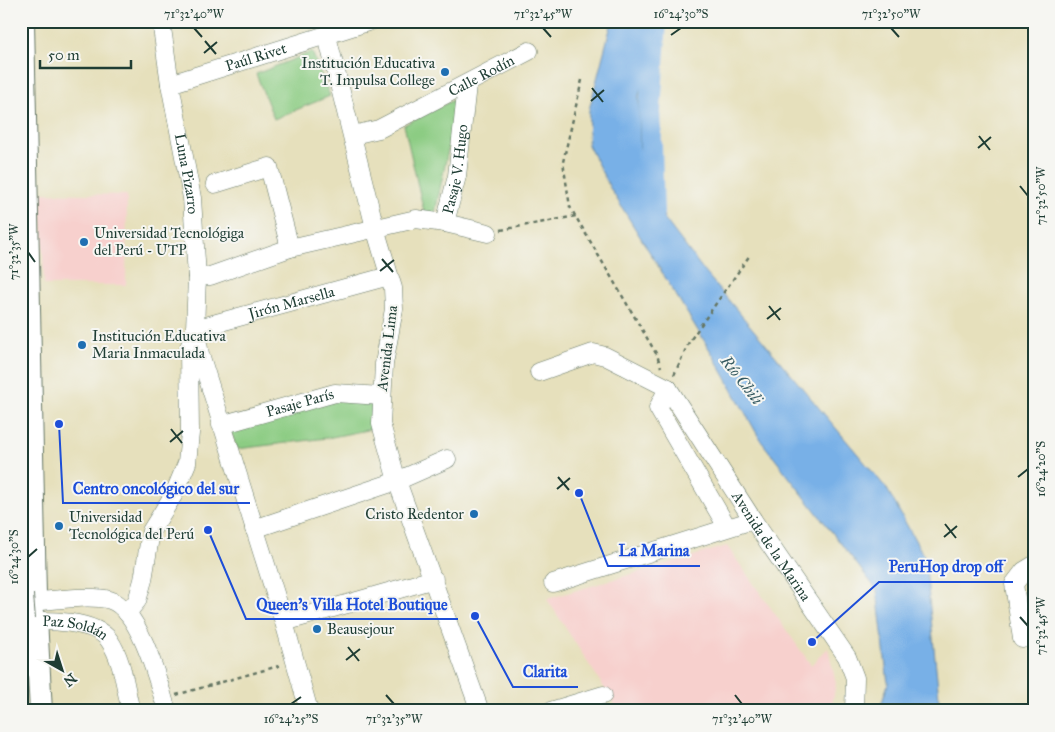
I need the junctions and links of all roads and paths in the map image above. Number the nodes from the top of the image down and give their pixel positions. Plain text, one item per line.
1 (24, 21) edge
2 (161, 21) edge
3 (371, 21) edge
4 (327, 36) junction
5 (529, 51) dead end
6 (582, 80) dead end
7 (170, 84) junction
8 (467, 85) junction
9 (353, 136) junction
10 (215, 184) dead end
11 (576, 216) junction
12 (445, 223) junction
13 (375, 228) junction
14 (492, 232) joint
15 (290, 248) junction
16 (750, 255) dead end
17 (389, 276) junction
18 (197, 278) junction
19 (194, 328) junction
20 (676, 369) dead end
21 (539, 372) dead end
22 (668, 388) junction
23 (381, 396) junction
24 (221, 425) junction
25 (447, 458) dead end
26 (397, 481) junction
27 (753, 520) junction
28 (727, 527) junction
29 (254, 529) junction
30 (27, 531) edge
31 (1034, 565) edge
32 (434, 579) junction
33 (554, 583) dead end
34 (27, 606) edge
35 (128, 613) junction
36 (284, 622) junction
37 (1022, 639) dead end
38 (295, 661) junction
39 (603, 695) dead end
40 (166, 704) edge
41 (569, 709) edge
42 (28, 711) edge
43 (41, 711) edge
44 (131, 711) edge
45 (309, 711) edge
46 (480, 711) edge
47 (550, 711) edge
48 (854, 711) edge

1 - 30 main road
2 - 7 street, Luna Pizarro
3 - 4 street, Paúl Rivet
4 - 7 street, Paúl Rivet
4 - 9 street, Avenida Lima
5 - 8 street, Calle Rodín
6 - 11 path
7 - 18 street, Luna Pizarro
8 - 9 street, Calle Rodín
8 - 12 street, Pasaje V. Hugo
9 - 13 street, Avenida Lima
10 - 15 street
11 - 14 path
11 - 22 path
12 - 13 street, Pasaje V. Hugo
12 - 14 street, Pasaje V. Hugo
13 - 15 street, Pasaje V. Hugo
13 - 17 street, Avenida Lima
15 - 18 street, Pasaje V. Hugo
16 - 20 path
17 - 19 street, Jirón Marsella
17 - 23 street, Avenida Lima
18 - 19 street, Luna Pizarro
19 - 24 street
19 - 35 street
21 - 22 street
22 - 27 street, Avenida de la Marina
22 - 28 street
23 - 24 street, Pasaje París
23 - 26 street, Avenida Lima
24 - 29 street
25 - 26 street
26 - 29 street
26 - 32 street, Avenida Lima
27 - 28 street
27 - 48 street, Avenida de la Marina
28 - 33 street
29 - 36 street
30 - 34 main road
31 - 37 street
32 - 36 street
32 - 46 street, Avenida Lima
34 - 35 street
34 - 42 main road
34 - 43 main road
34 - 44 street, Paz Soldán
35 - 40 street
36 - 38 street
38 - 40 path
38 - 45 street
39 - 41 street
41 - 47 street

